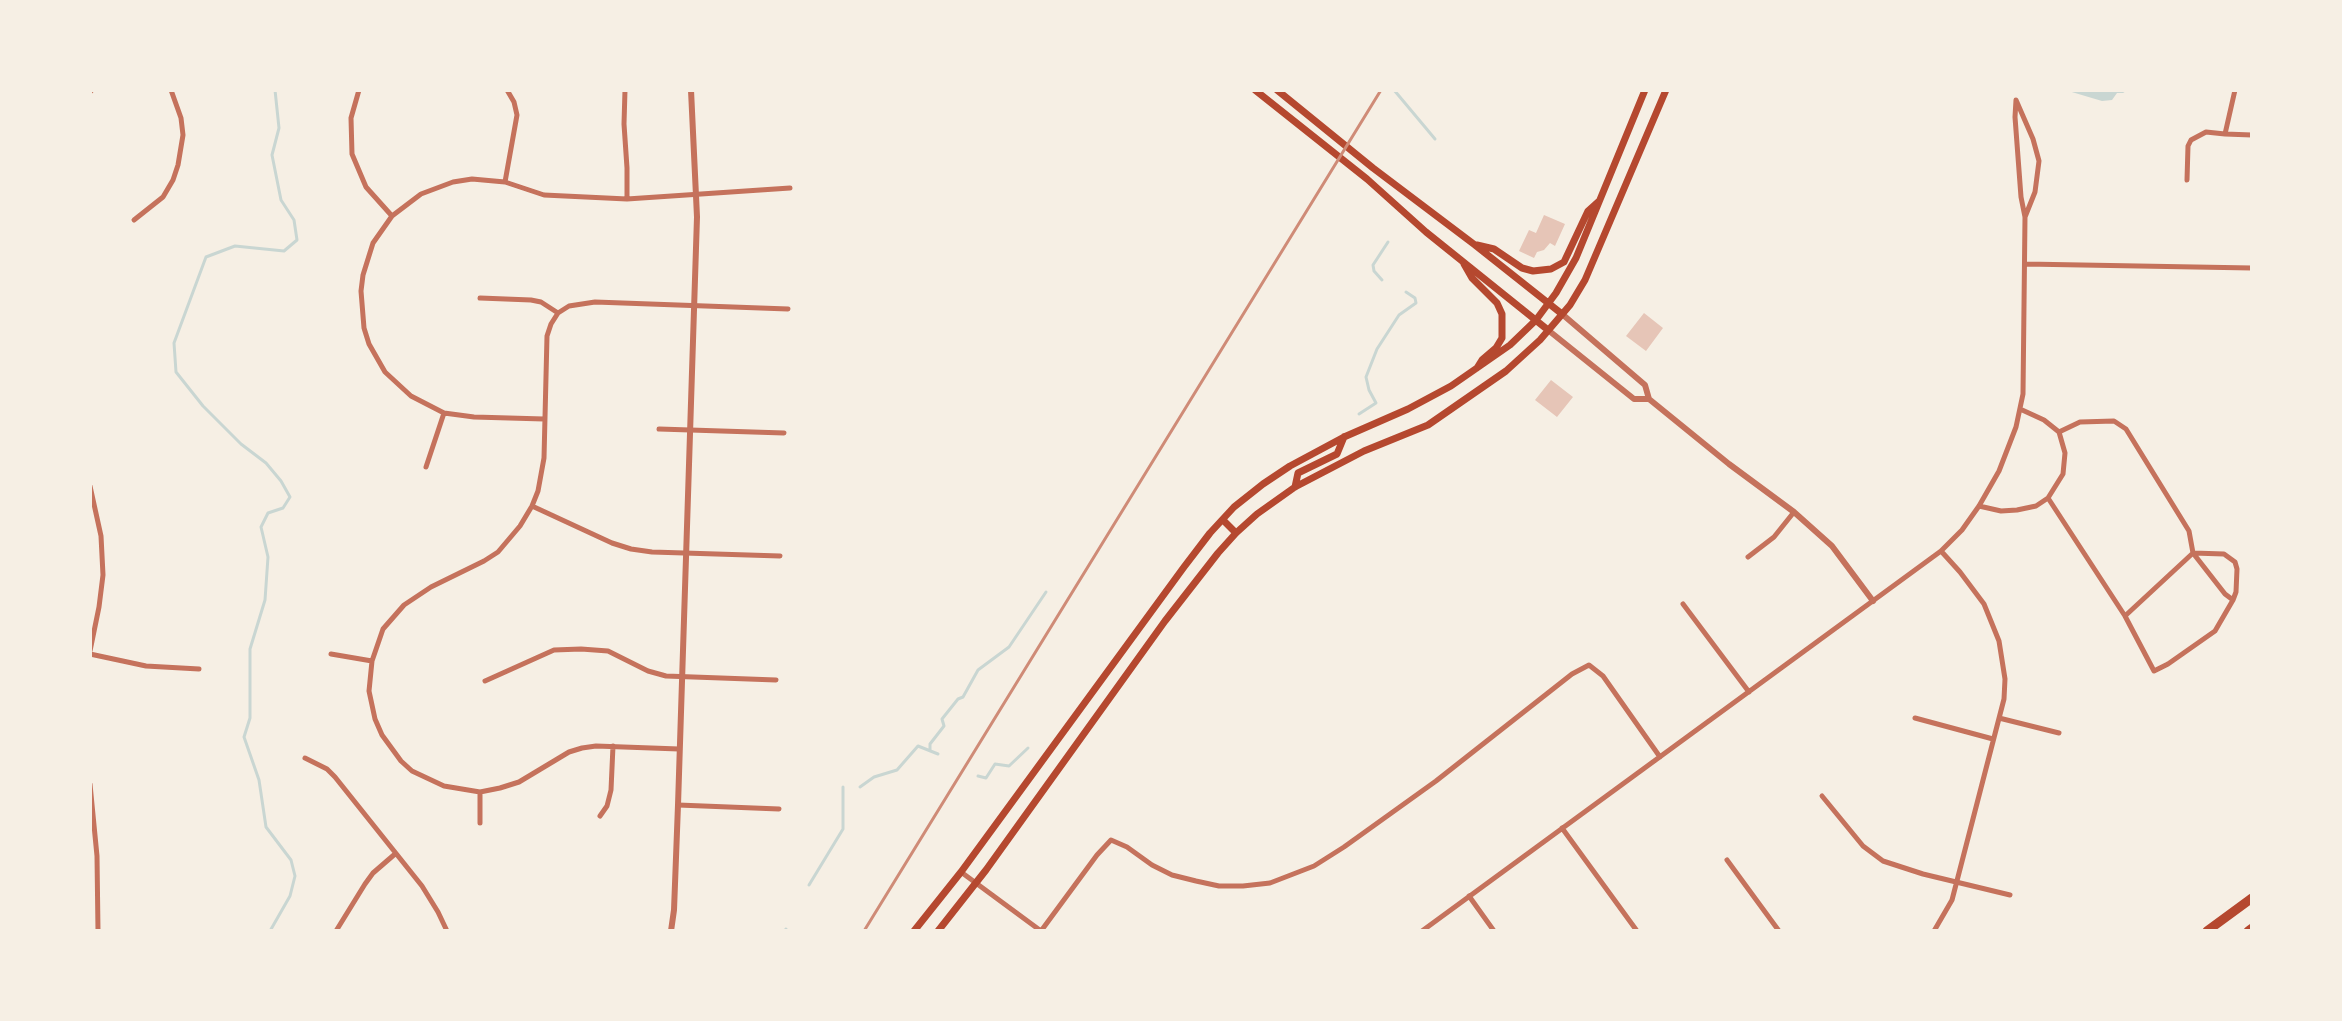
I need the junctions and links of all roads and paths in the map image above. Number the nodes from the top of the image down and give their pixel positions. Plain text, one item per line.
1 (171, 90) edge
2 (359, 90) edge
3 (507, 90) edge
4 (626, 90) edge
5 (691, 90) edge
6 (1255, 90) edge
7 (1277, 90) edge
8 (1645, 90) edge
9 (1658, 90) edge
10 (1666, 90) edge
11 (2017, 90) edge
12 (2235, 90) edge
13 (2016, 99) junction
14 (1661, 102) junction
15 (2225, 134) junction
16 (2252, 135) edge
17 (2187, 180) dead end
18 (505, 182) junction
19 (790, 188) dead end
20 (696, 195) junction
21 (627, 199) junction
22 (1600, 200) junction
23 (392, 216) junction
24 (2025, 216) junction
25 (134, 220) dead end
26 (1475, 245) junction
27 (1462, 260) junction
28 (2025, 264) junction
29 (2252, 268) edge
30 (480, 298) dead end
31 (1548, 303) junction
32 (694, 305) junction
33 (789, 309) dead end
34 (558, 312) junction
35 (1562, 314) junction
36 (1536, 320) junction
37 (1548, 330) junction
38 (1476, 370) junction
39 (1649, 399) junction
40 (2020, 409) junction
41 (444, 412) junction
42 (544, 419) junction
43 (659, 429) dead end
44 (690, 429) junction
45 (2059, 432) junction
46 (784, 433) dead end
47 (1344, 437) junction
48 (426, 467) dead end
49 (90, 486) edge
50 (1295, 487) junction
51 (2048, 498) junction
52 (532, 506) junction
53 (1979, 506) junction
54 (1794, 512) junction
55 (1223, 520) junction
56 (1236, 533) junction
57 (1941, 551) junction
58 (685, 553) junction
59 (2193, 553) junction
60 (780, 556) dead end
61 (1748, 557) dead end
62 (2233, 600) junction
63 (1873, 601) junction
64 (1683, 604) dead end
65 (1152, 612) junction
66 (2125, 616) junction
67 (1165, 621) junction
68 (90, 652) edge
69 (331, 654) dead end
70 (372, 661) junction
71 (199, 669) dead end
72 (681, 677) junction
73 (777, 680) dead end
74 (485, 681) dead end
75 (1749, 692) junction
76 (1915, 718) dead end
77 (1999, 718) junction
78 (2059, 733) dead end
79 (1993, 739) junction
80 (613, 746) junction
81 (679, 749) junction
82 (1660, 757) junction
83 (305, 758) dead end
84 (90, 784) edge
85 (480, 792) junction
86 (1822, 796) dead end
87 (678, 806) junction
88 (780, 809) dead end
89 (600, 816) dead end
90 (480, 823) dead end
91 (1562, 828) junction
92 (395, 854) junction
93 (1726, 860) dead end
94 (961, 872) junction
95 (976, 882) junction
96 (1956, 882) junction
97 (2010, 895) dead end
98 (1469, 896) junction
99 (2252, 898) edge
100 (98, 931) edge
101 (336, 931) edge
102 (447, 931) edge
103 (671, 931) edge
104 (914, 931) edge
105 (938, 931) edge
106 (1041, 931) edge
107 (1422, 931) edge
108 (1494, 931) edge
109 (1637, 931) edge
110 (1779, 931) edge
111 (1934, 931) edge
112 (2207, 931) edge

1 - 25 street
2 - 23 street
3 - 18 street
4 - 21 street
5 - 20 street
6 - 27 main road
7 - 26 main road
8 - 22 main road
9 - 14 main road
10 - 14 main road
11 - 13 street
12 - 15 street
13 - 24 street
13 - 24 street
14 - 35 main road
15 - 16 street
15 - 17 street
18 - 21 street
18 - 23 street
19 - 20 street
20 - 21 street
20 - 32 street
22 - 26 main road
22 - 31 main road
23 - 41 street
24 - 28 street
26 - 31 main road
27 - 36 main road
27 - 38 main road
28 - 29 street
28 - 40 street
30 - 34 street
31 - 35 main road
31 - 36 main road
32 - 33 street
32 - 34 street
32 - 44 street
34 - 42 street
35 - 37 main road
35 - 39 street
36 - 37 main road
36 - 38 main road
37 - 39 street
37 - 50 main road
38 - 47 main road
39 - 54 street
40 - 45 street
40 - 53 street
41 - 42 street
41 - 48 street
42 - 52 street
43 - 44 street
44 - 46 street
44 - 58 street
45 - 51 street
45 - 59 street
47 - 50 main road
47 - 55 main road
49 - 68 street
50 - 56 main road
51 - 53 street
51 - 66 street
52 - 58 street
52 - 70 street
53 - 57 street
54 - 61 street
54 - 63 street
55 - 56 main road
55 - 65 main road
56 - 67 main road
57 - 63 street
57 - 77 street
58 - 60 street
58 - 72 street
59 - 62 street
59 - 62 street
59 - 66 street
62 - 66 street
63 - 75 street
64 - 75 street
65 - 67 main road
65 - 94 main road
67 - 95 main road
68 - 71 street
69 - 70 street
70 - 85 street
72 - 73 street
72 - 74 street
72 - 81 street
75 - 82 street
76 - 79 street
77 - 78 street
77 - 79 street
79 - 96 street
80 - 81 street
80 - 85 street
80 - 89 street
81 - 87 street
82 - 91 street
82 - 106 street
83 - 92 street
84 - 100 street
85 - 90 street
86 - 96 street
87 - 88 street
87 - 103 street
91 - 98 street
91 - 109 street
92 - 101 street
92 - 102 street
93 - 110 street
94 - 95 street
94 - 104 main road
95 - 105 main road
95 - 106 street
96 - 97 street
96 - 111 street
98 - 107 street
98 - 108 street
99 - 112 highway

